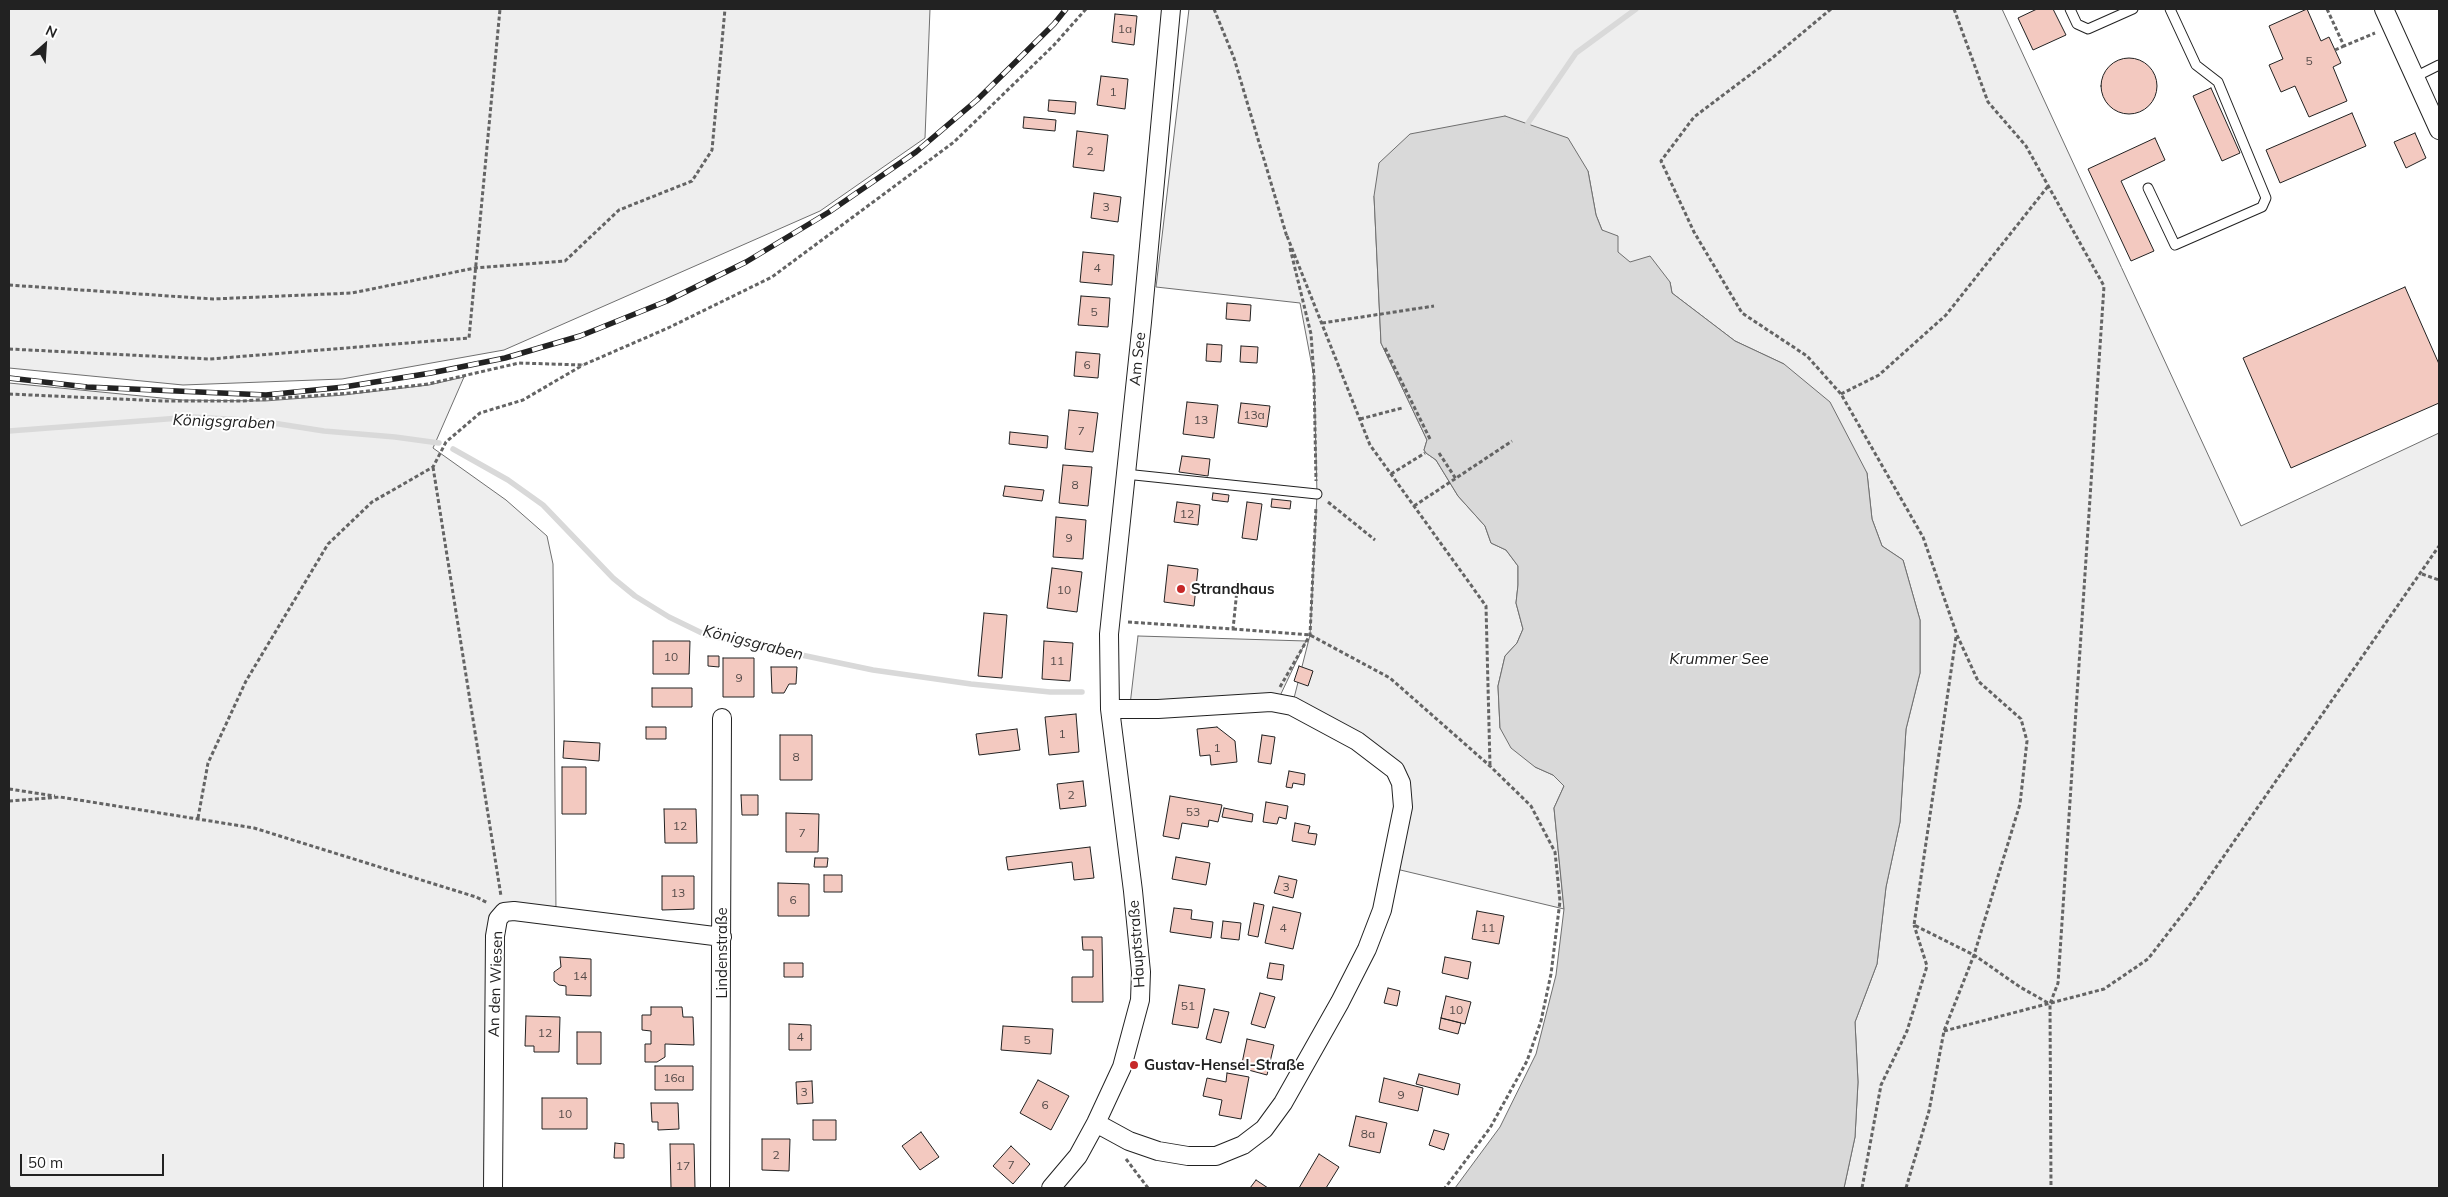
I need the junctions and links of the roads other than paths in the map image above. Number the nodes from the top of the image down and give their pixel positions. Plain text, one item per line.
1 (1171, 9) edge
2 (2070, 9) edge
3 (2133, 9) edge
4 (2170, 9) edge
5 (2384, 9) edge
6 (2439, 65) edge
7 (2415, 77) junction
8 (2439, 130) edge
9 (2148, 188) dead end
10 (1125, 474) junction
11 (1317, 494) road end
12 (1110, 709) junction
13 (722, 718) dead end
14 (722, 937) junction
15 (1096, 1124) junction
16 (492, 1188) edge
17 (720, 1188) edge
18 (1051, 1188) edge

1 - 10 street, Am See
2 - 3 lane
4 - 9 lane
5 - 7 street
6 - 7 lane
7 - 8 street
10 - 11 lane
10 - 12 street, Am See
12 - 15 street, Hauptstraße
12 - 15 street
13 - 14 street, Lindenstraße
14 - 16 street, An den Wiesen
14 - 17 street, Lindenstraße
15 - 18 street, Hauptstraße

